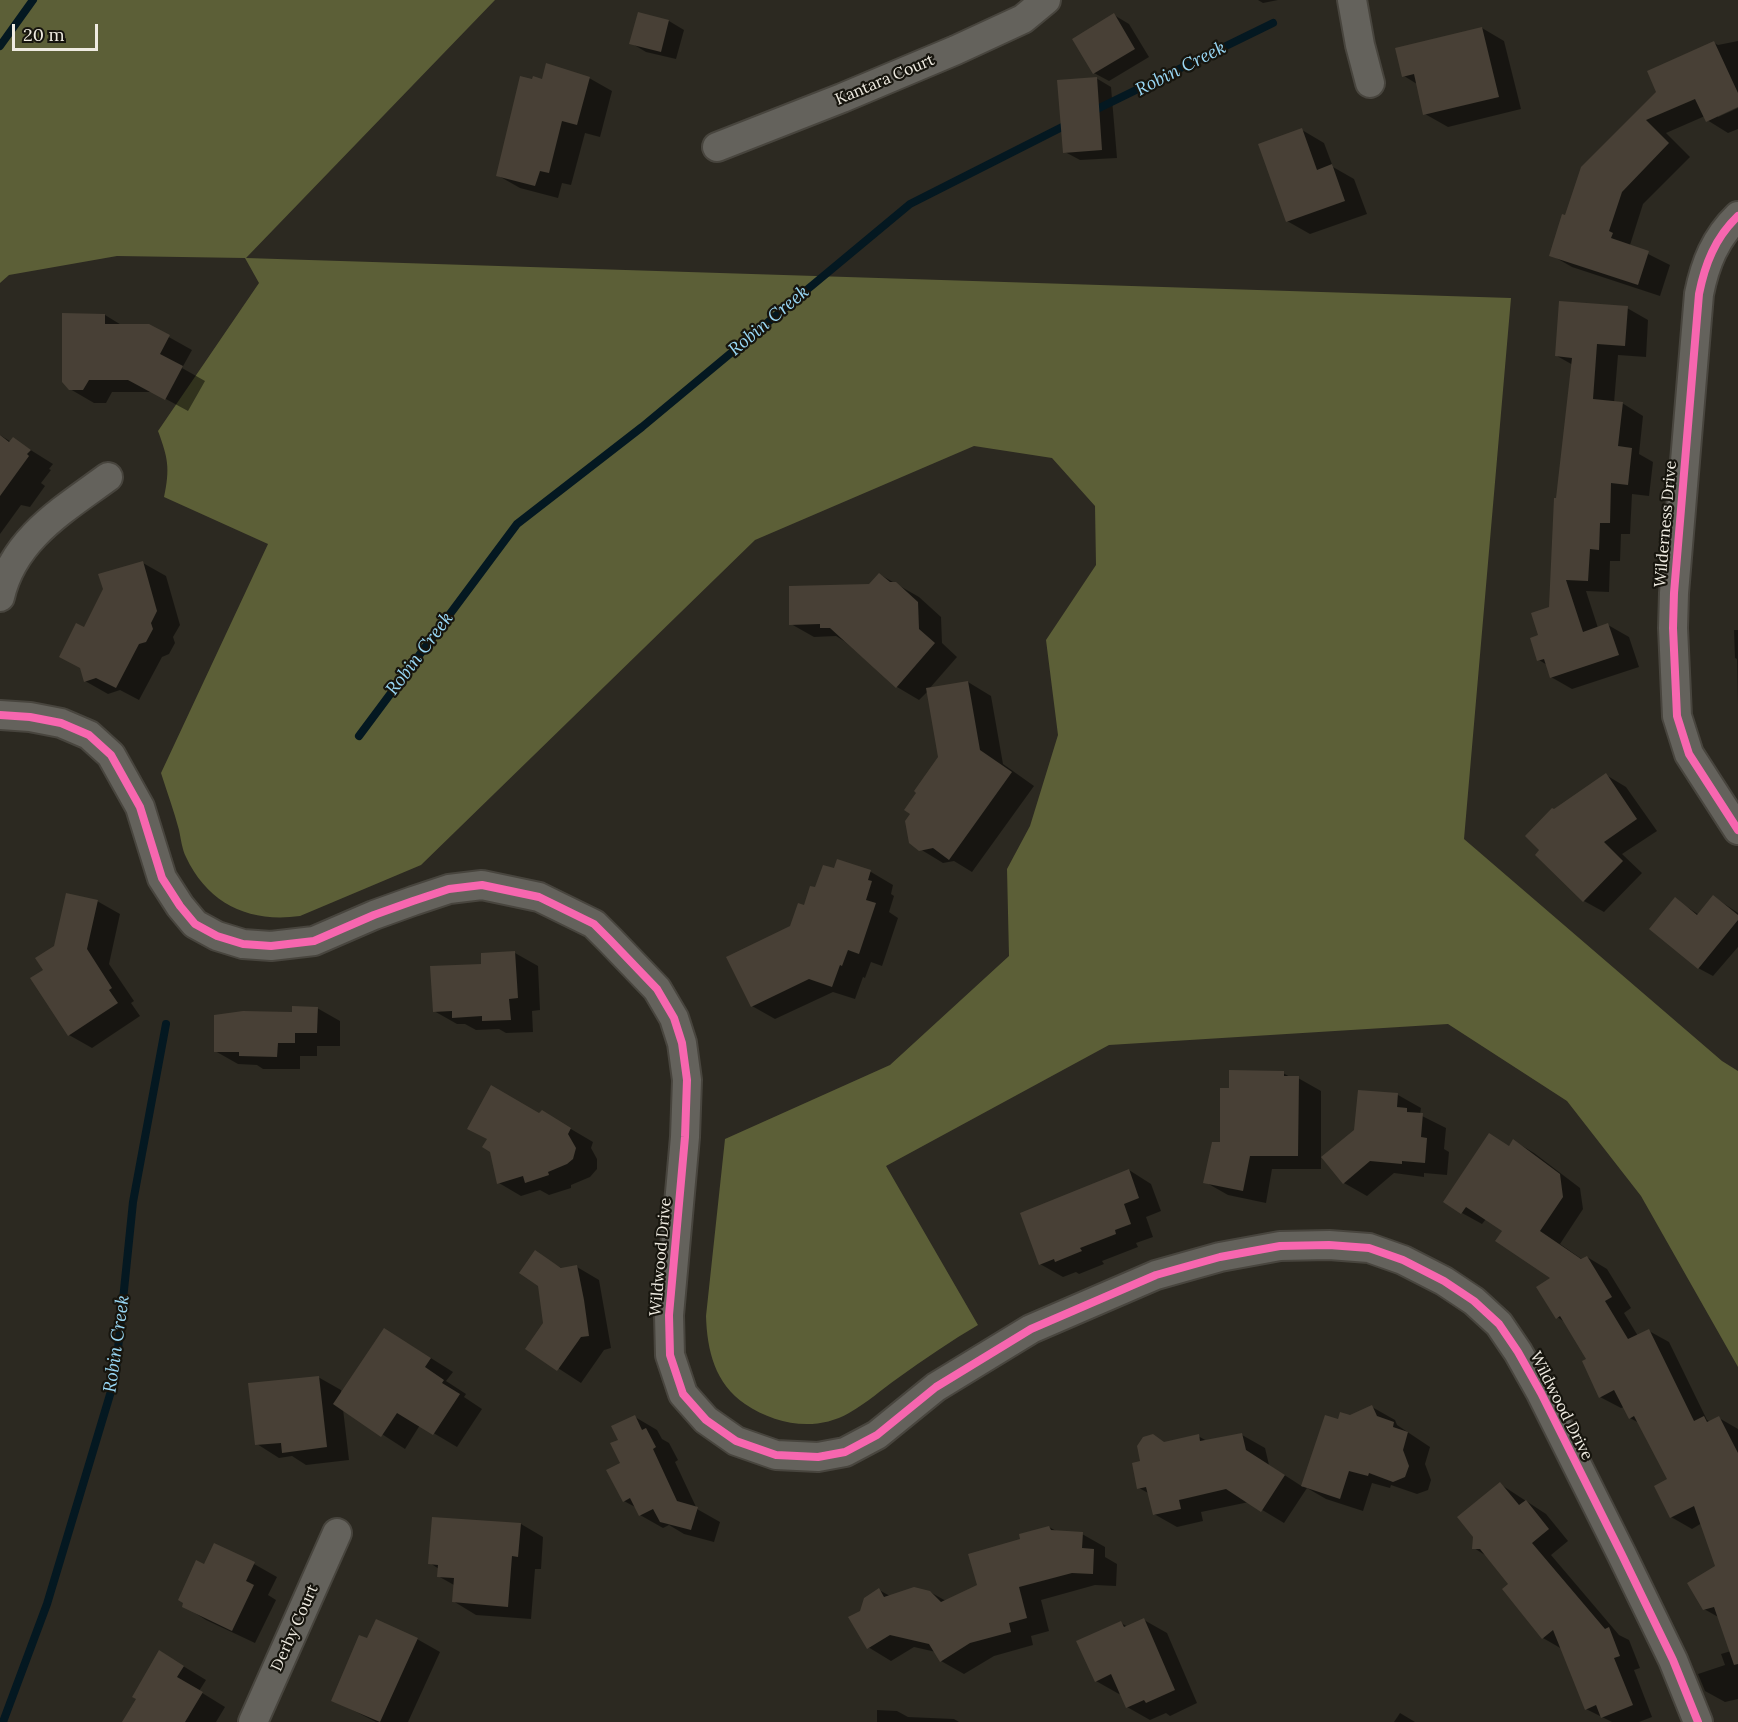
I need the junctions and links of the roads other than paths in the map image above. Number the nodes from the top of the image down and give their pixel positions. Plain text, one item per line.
1 (1046, 0) edge
2 (1352, 0) edge
3 (1370, 83) dead end
4 (717, 147) dead end
5 (1738, 216) edge
6 (108, 477) dead end
7 (0, 597) edge
8 (0, 715) edge
9 (1738, 830) edge
10 (337, 1533) dead end
11 (253, 1722) edge
12 (1698, 1722) edge

1 - 4 street, Kantara Court
2 - 3 street
5 - 9 street, Wilderness Drive
6 - 7 street
8 - 12 street, Wildwood Drive
10 - 11 street, Derby Court

